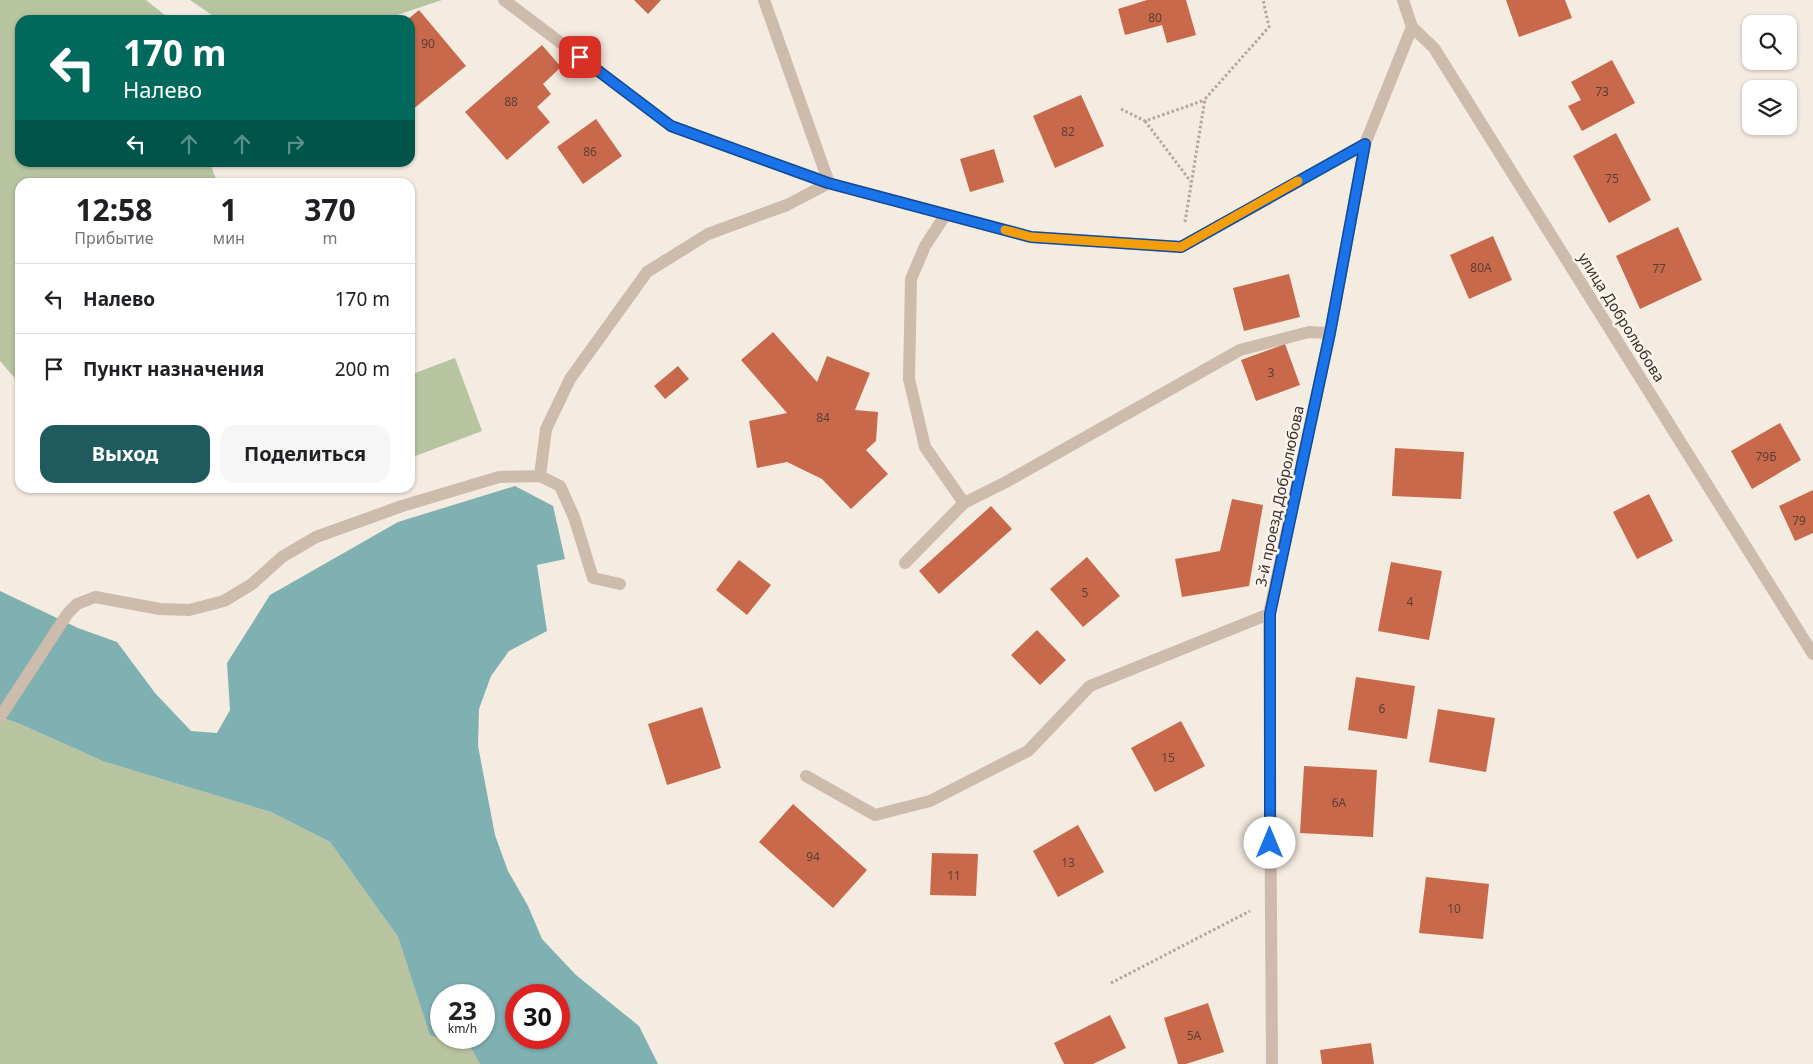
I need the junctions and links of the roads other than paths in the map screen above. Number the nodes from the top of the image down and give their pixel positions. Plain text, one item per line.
1 (504, 0) edge
2 (764, 0) edge
3 (1403, 0) edge
4 (1412, 27) junction
5 (1365, 144) junction
6 (828, 183) junction
7 (946, 214) junction
8 (1330, 333) junction
9 (540, 476) junction
10 (964, 504) junction
11 (904, 563) dead end
12 (620, 584) dead end
13 (1270, 614) junction
14 (1813, 654) edge
15 (0, 717) edge
16 (806, 776) dead end
17 (1272, 1064) edge

1 - 6 street
2 - 6 street
3 - 4 street, улица Добролюбова
4 - 5 street, 3-й проезд Добролюбова
4 - 14 street, улица Добролюбова
5 - 7 street
5 - 8 street, 3-й проезд Добролюбова
6 - 7 street
6 - 9 street
7 - 10 street
8 - 10 street
8 - 13 street, 3-й проезд Добролюбова
9 - 12 street
9 - 15 street
10 - 11 street
13 - 16 street
13 - 17 street, 3-й проезд Добролюбова

